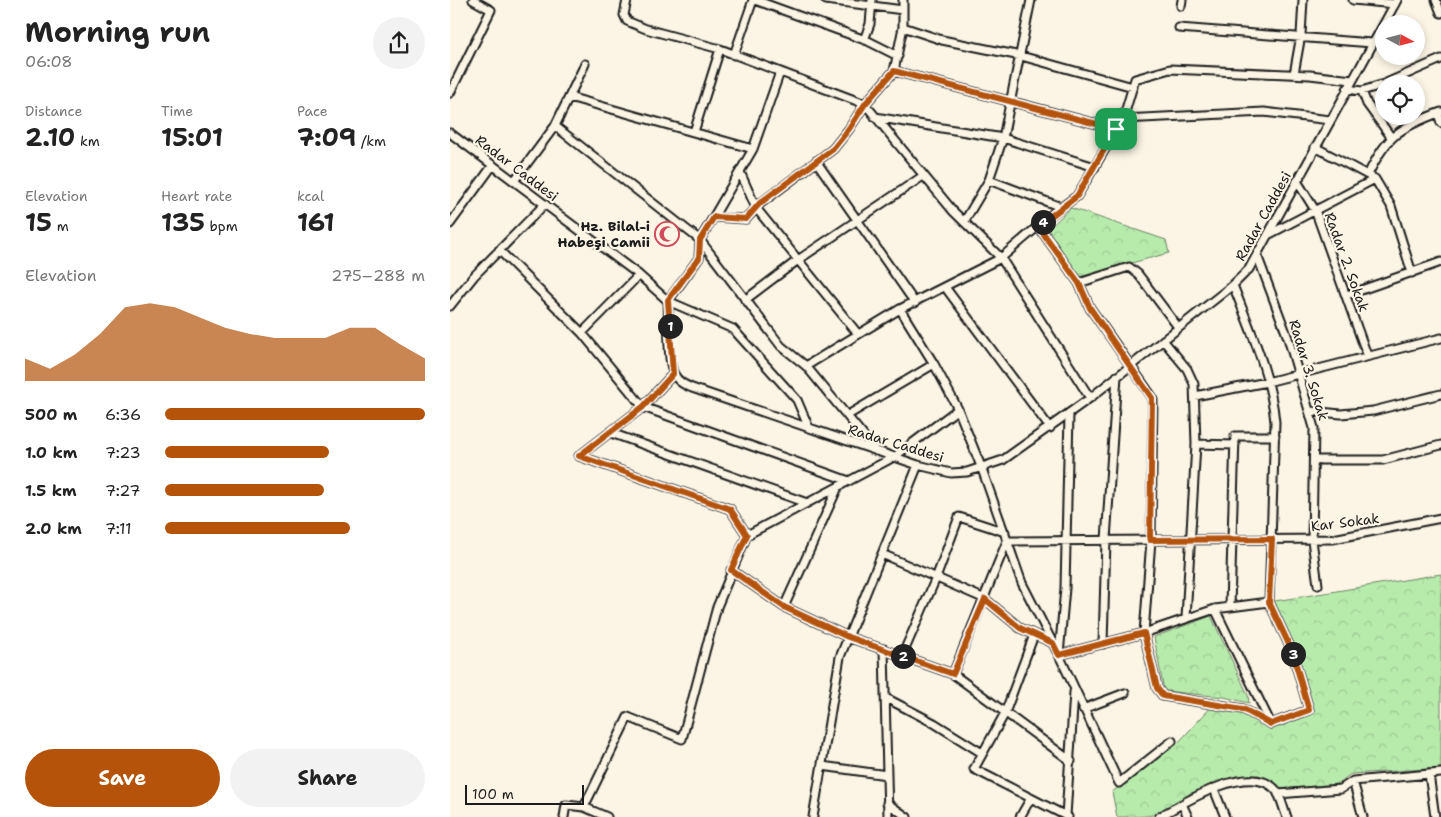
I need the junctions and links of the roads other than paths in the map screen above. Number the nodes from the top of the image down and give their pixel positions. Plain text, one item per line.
1 (473, 0) edge
2 (627, 0) edge
3 (754, 0) edge
4 (826, 0) edge
5 (903, 0) edge
6 (1031, 0) edge
7 (1302, 0) edge
8 (1353, 0) edge
9 (1396, 2) edge
10 (872, 3) edge
11 (903, 10) junction
12 (903, 27) junction
13 (1179, 28) dead end
14 (1300, 35) junction
15 (864, 40) junction
16 (1372, 43) junction
17 (720, 49) junction
18 (734, 55) junction
19 (898, 56) junction
20 (1021, 56) junction
21 (1441, 59) edge
22 (585, 64) dead end
23 (894, 71) junction
24 (780, 72) junction
25 (1294, 74) junction
26 (1405, 75) edge
27 (1352, 80) junction
28 (1133, 87) junction
29 (1375, 87) edge
30 (1347, 89) junction
31 (1362, 91) junction
32 (450, 93) edge
33 (568, 97) junction
34 (1011, 101) junction
35 (865, 104) junction
36 (1440, 113) edge
37 (875, 117) junction
38 (1123, 119) junction
39 (1330, 120) junction
40 (1441, 123) edge
41 (555, 126) junction
42 (1116, 129) junction
43 (694, 132) junction
44 (450, 134) edge
45 (1391, 137) junction
46 (1003, 138) junction
47 (1315, 147) junction
48 (752, 149) junction
49 (816, 161) junction
50 (492, 165) junction
51 (1095, 168) junction
52 (740, 172) junction
53 (923, 176) junction
54 (1371, 177) junction
55 (989, 180) junction
56 (514, 181) junction
57 (1296, 181) junction
58 (545, 204) junction
59 (1061, 207) junction
60 (756, 208) junction
61 (1315, 210) junction
62 (714, 217) junction
63 (858, 220) junction
64 (964, 222) junction
65 (450, 224) edge
66 (1038, 226) junction
67 (1270, 234) junction
68 (700, 240) junction
69 (499, 250) junction
70 (1257, 255) junction
71 (1001, 258) junction
72 (798, 260) junction
73 (1441, 262) edge
74 (1412, 273) junction
75 (639, 275) junction
76 (1079, 283) junction
77 (1233, 285) junction
78 (945, 287) junction
79 (1347, 295) junction
80 (668, 300) junction
81 (745, 300) junction
82 (452, 301) edge
83 (915, 303) junction
84 (900, 310) junction
85 (1178, 327) junction
86 (582, 333) junction
87 (858, 334) junction
88 (1441, 338) edge
89 (1162, 340) junction
90 (1367, 356) junction
91 (934, 364) junction
92 (806, 366) junction
93 (1131, 366) junction
94 (1299, 373) junction
95 (673, 374) junction
96 (1117, 376) junction
97 (1267, 382) junction
98 (1441, 394) edge
99 (1195, 396) junction
100 (1090, 398) junction
101 (643, 407) junction
102 (958, 409) junction
103 (1310, 411) junction
104 (1069, 414) junction
105 (848, 415) junction
106 (809, 428) junction
107 (1050, 428) junction
108 (611, 433) junction
109 (1275, 436) junction
110 (1196, 444) junction
111 (1234, 445) junction
112 (1441, 445) edge
113 (876, 451) junction
114 (894, 457) junction
115 (1314, 460) junction
116 (918, 465) junction
117 (982, 469) junction
118 (849, 481) junction
119 (838, 487) junction
120 (807, 503) junction
121 (1441, 518) edge
122 (1004, 532) junction
123 (747, 535) junction
124 (1191, 539) junction
125 (1231, 539) junction
126 (1272, 539) junction
127 (1007, 540) junction
128 (1067, 540) junction
129 (1106, 540) junction
130 (1150, 540) junction
131 (1312, 540) junction
132 (882, 554) junction
133 (731, 570) junction
134 (936, 578) junction
135 (1318, 585) dead end
136 (985, 599) junction
137 (1269, 602) junction
138 (784, 607) junction
139 (1230, 607) junction
140 (1215, 609) junction
141 (1186, 618) junction
142 (1144, 633) junction
143 (1034, 635) junction
144 (848, 637) junction
145 (1053, 643) junction
146 (1103, 644) junction
147 (884, 649) junction
148 (1059, 655) junction
149 (902, 656) junction
150 (953, 674) junction
151 (1074, 690) junction
152 (1125, 693) dead end
153 (886, 698) junction
154 (1084, 709) junction
155 (1005, 713) junction
156 (1271, 724) junction
157 (1172, 742) dead end
158 (982, 753) junction
159 (1071, 761) junction
160 (822, 766) junction
161 (1441, 772) edge
162 (1429, 774) junction
163 (887, 775) junction
164 (1353, 781) junction
165 (1214, 790) junction
166 (1278, 794) junction
167 (1031, 798) junction
168 (888, 803) junction
169 (1182, 804) junction
170 (584, 807) junction
171 (564, 817) edge
172 (607, 817) edge
173 (813, 817) edge
174 (888, 817) edge
175 (907, 817) edge
176 (1020, 817) edge
177 (1067, 817) edge
178 (1159, 817) edge
179 (1188, 817) edge
180 (1225, 817) edge
181 (1286, 817) edge
182 (1363, 817) edge
183 (1435, 817) edge

1 - 32 street
2 - 17 street
3 - 15 street
3 - 18 street
4 - 10 street
5 - 11 street
6 - 20 street
7 - 14 street
8 - 9 street
9 - 16 street, Radar Caddesi
10 - 11 street
10 - 15 street
11 - 12 street
12 - 19 street
12 - 20 street
13 - 14 street
14 - 16 street
14 - 25 street
15 - 19 street
16 - 27 street, Radar Caddesi
17 - 18 street
17 - 43 street
18 - 24 street
19 - 23 street
20 - 28 street
20 - 34 street
21 - 26 street
22 - 33 street
23 - 34 street
23 - 35 street
24 - 35 street
24 - 48 street
25 - 27 street
25 - 28 street
27 - 30 street, Radar Caddesi
28 - 38 street
29 - 31 street
30 - 31 street
30 - 39 street, Radar Caddesi
31 - 45 street
33 - 41 street
33 - 43 street
34 - 42 street
34 - 46 street
35 - 37 street
35 - 49 street
36 - 40 street
36 - 45 street
37 - 46 street
37 - 53 street
38 - 39 street
38 - 42 street
39 - 47 street, Radar Caddesi
41 - 56 street
41 - 68 street
42 - 51 street
43 - 48 street
44 - 50 street, Radar Caddesi
45 - 54 street
46 - 51 street
46 - 55 street
47 - 54 street
47 - 57 street, Radar Caddesi
48 - 52 street
49 - 60 street
49 - 63 street
50 - 56 street, Radar Caddesi
50 - 65 street
51 - 59 street
52 - 60 street
52 - 62 street
53 - 63 street
53 - 64 street
54 - 61 street
54 - 74 street
55 - 59 street
55 - 64 street
56 - 58 street, Radar Caddesi
57 - 61 street, Radar 2. Sokak
57 - 67 street, Radar Caddesi
58 - 69 street
58 - 75 street, Radar Caddesi
59 - 66 street
60 - 62 street
60 - 72 street
61 - 67 street
61 - 79 street, Radar 2. Sokak
62 - 68 street
63 - 72 street
63 - 83 street
64 - 71 street
66 - 71 street
66 - 76 street
67 - 70 street, Radar Caddesi
68 - 80 street
68 - 81 street
69 - 82 street
69 - 86 street
70 - 77 street, Radar Caddesi
70 - 94 street, Radar 3. Sokak
71 - 78 street
71 - 100 street
72 - 81 street
72 - 87 street
73 - 74 street
74 - 79 street
75 - 80 street, Radar Caddesi
75 - 86 street
76 - 85 street
76 - 93 street
77 - 85 street, Radar Caddesi
77 - 97 street
78 - 83 street
78 - 107 street
79 - 90 street, Radar 2. Sokak
80 - 95 street
80 - 106 street, Radar Caddesi
81 - 92 street
83 - 84 street
84 - 87 street
84 - 91 street
85 - 89 street, Radar Caddesi
86 - 101 street
87 - 92 street
88 - 90 street
89 - 93 street, Radar Caddesi
89 - 99 street
90 - 94 street
91 - 102 street
91 - 105 street
92 - 105 street
93 - 96 street, Radar Caddesi
93 - 130 street
94 - 97 street
94 - 103 street, Radar 3. Sokak
95 - 101 street
95 - 106 street, Radar Caddesi
96 - 100 street, Radar Caddesi
96 - 129 street
97 - 99 street
97 - 109 street
98 - 103 street
99 - 110 street
100 - 104 street, Radar Caddesi
101 - 108 street
101 - 118 street
102 - 114 street
102 - 117 street
103 - 115 street, Radar 3. Sokak
104 - 107 street, Radar Caddesi
104 - 128 street
105 - 113 street
106 - 113 street, Radar Caddesi
107 - 117 street, Radar Caddesi
108 - 120 street
108 - 123 street
109 - 111 street
109 - 126 street
110 - 111 street
110 - 124 street
111 - 125 street
112 - 115 street
113 - 114 street, Radar Caddesi
114 - 116 street, Radar Caddesi
114 - 118 street
115 - 131 street, Radar 3. Sokak
116 - 117 street, Radar Caddesi
116 - 132 street
117 - 122 street
118 - 119 street
119 - 120 street
119 - 138 street
120 - 123 street
121 - 131 street, Kar Sokak
122 - 127 street
122 - 134 street
123 - 133 street
124 - 125 street, Kar Sokak
124 - 130 street, Kar Sokak
124 - 141 street
125 - 126 street, Kar Sokak
125 - 139 street
126 - 131 street, Kar Sokak
126 - 137 street
127 - 128 street, Kar Sokak
127 - 136 street
127 - 145 street
128 - 129 street, Kar Sokak
128 - 148 street
129 - 130 street, Kar Sokak
129 - 146 street
130 - 142 street
131 - 135 street, Radar 3. Sokak
132 - 134 street
132 - 144 street
133 - 138 street
133 - 170 street
134 - 136 street
134 - 149 street
136 - 143 street
136 - 150 street
137 - 139 street
137 - 156 street
138 - 144 street
139 - 140 street
140 - 141 street
140 - 156 street
141 - 142 street
142 - 146 street
142 - 156 street
143 - 145 street
143 - 155 street
144 - 147 street
144 - 160 street
145 - 148 street
146 - 148 street
147 - 149 street
147 - 153 street
148 - 151 street
149 - 150 street
150 - 155 street
151 - 154 street
151 - 159 street
152 - 154 street
153 - 158 street
153 - 163 street
154 - 157 street
155 - 158 street
155 - 159 street
158 - 167 street
159 - 177 street
160 - 163 street
160 - 173 street
161 - 162 street
162 - 164 street
162 - 183 street
163 - 168 street
164 - 166 street
164 - 182 street
165 - 166 street
165 - 169 street
165 - 180 street
166 - 181 street
167 - 176 street
167 - 177 street
168 - 174 street
168 - 175 street
169 - 178 street
169 - 179 street
170 - 171 street
170 - 172 street

